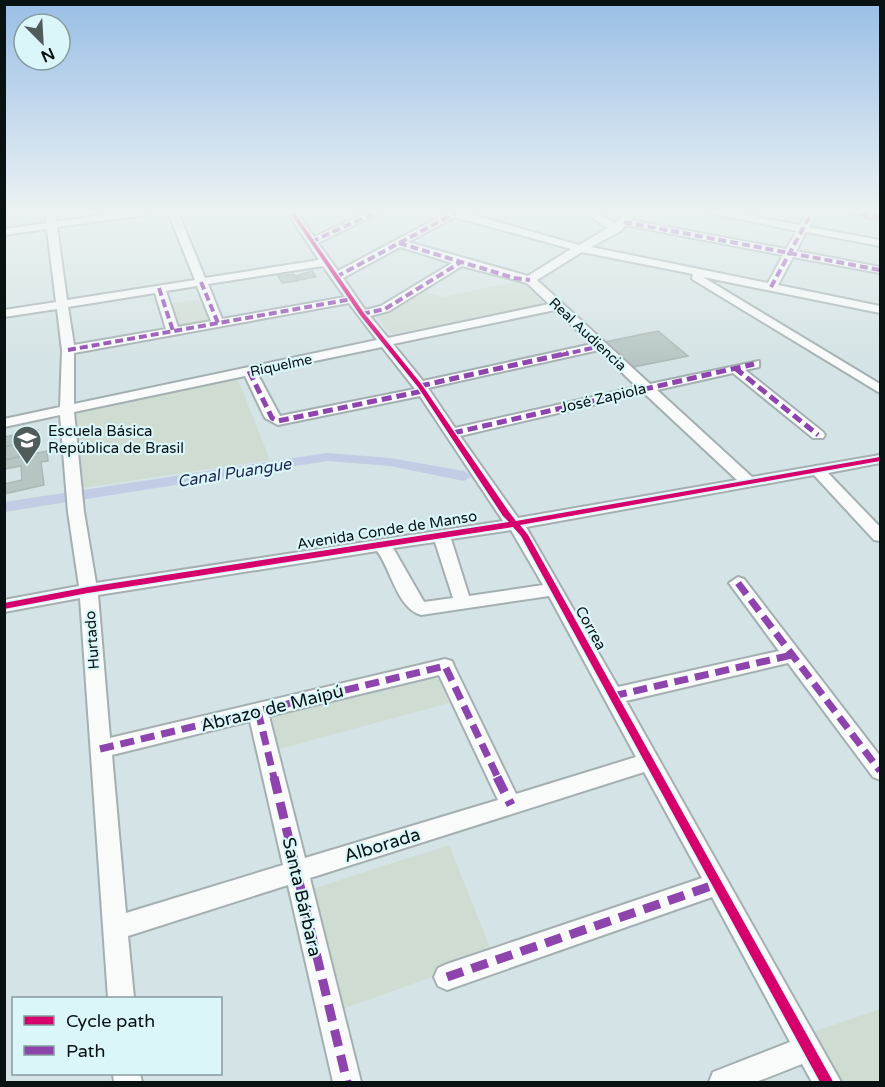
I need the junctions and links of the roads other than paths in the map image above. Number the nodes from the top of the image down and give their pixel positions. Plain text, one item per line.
1 (326, 262) edge
2 (58, 263) edge
3 (193, 263) edge
4 (321, 263) edge
5 (362, 263) edge
6 (460, 263) edge
7 (463, 263) edge
8 (556, 263) edge
9 (650, 263) edge
10 (785, 263) edge
11 (841, 263) edge
12 (685, 270) junction
13 (880, 270) edge
14 (336, 277) junction
15 (530, 280) junction
16 (201, 282) junction
17 (771, 287) junction
18 (159, 288) junction
19 (352, 300) junction
20 (64, 304) junction
21 (557, 306) junction
22 (880, 309) edge
23 (4, 314) edge
24 (362, 314) junction
25 (218, 323) junction
26 (173, 331) junction
27 (384, 343) junction
28 (601, 346) junction
29 (68, 350) junction
30 (754, 364) dead end
31 (735, 369) junction
32 (249, 371) junction
33 (646, 388) junction
34 (422, 389) junction
35 (880, 389) edge
36 (67, 409) junction
37 (4, 423) edge
38 (453, 433) junction
39 (818, 435) dead end
40 (880, 459) edge
41 (817, 470) junction
42 (747, 481) junction
43 (514, 524) junction
44 (441, 535) junction
45 (880, 536) edge
46 (381, 544) junction
47 (738, 583) dead end
48 (554, 589) junction
49 (88, 590) junction
50 (463, 603) junction
51 (4, 606) edge
52 (792, 655) junction
53 (613, 696) junction
54 (258, 711) junction
55 (100, 749) junction
56 (649, 762) junction
57 (878, 763) edge
58 (511, 805) junction
59 (296, 872) junction
60 (717, 884) junction
61 (115, 928) junction
62 (447, 977) dead end
63 (121, 997) edge
64 (808, 1048) junction
65 (347, 1083) edge
66 (723, 1083) edge
67 (827, 1083) edge

1 - 14 street, Correa
2 - 20 street, Hurtado
3 - 16 street
4 - 16 street
5 - 14 street
6 - 24 street
7 - 15 street
8 - 15 street
9 - 12 street
10 - 17 street
11 - 13 street
12 - 17 street
12 - 35 street
14 - 19 street, Correa
15 - 21 street, Real Audiencia
16 - 18 street
16 - 25 street
17 - 22 street
18 - 20 street
18 - 26 street
19 - 24 street, Correa
19 - 25 street
20 - 23 street
20 - 29 street, Hurtado
21 - 27 street, Riquelme
21 - 28 street, Real Audiencia
24 - 27 street, Correa
25 - 26 street
26 - 29 street
27 - 32 street, Riquelme
27 - 34 street, Correa
28 - 33 street, Real Audiencia
28 - 34 street
29 - 36 street, Hurtado
30 - 31 street, José Zapiola
31 - 33 street, José Zapiola
31 - 39 street
32 - 34 street
32 - 36 street, Riquelme
33 - 38 street, José Zapiola
33 - 42 street, Real Audiencia
34 - 38 street, Correa
36 - 37 street, Riquelme
36 - 49 street, Hurtado
38 - 43 street, Correa
40 - 41 street, Avenida Conde de Manso
41 - 42 street, Avenida Conde de Manso
41 - 45 street
42 - 43 street, Avenida Conde de Manso
43 - 44 street, Avenida Conde de Manso
43 - 48 street, Correa
44 - 46 street, Avenida Conde de Manso
44 - 50 street
46 - 49 street, Avenida Conde de Manso
46 - 50 street
47 - 52 street
48 - 50 street
48 - 53 street, Correa
49 - 51 street, Avenida Conde de Manso
49 - 55 street, Hurtado
52 - 53 street
52 - 57 street
53 - 56 street, Correa
54 - 55 street, Abrazo de Maipú
54 - 58 street, Abrazo de Maipú
54 - 59 street, Santa Bárbara
55 - 61 street, Hurtado
56 - 58 street, Alborada
56 - 60 street, Correa
58 - 59 street, Alborada
59 - 61 street, Alborada
59 - 65 street, Santa Bárbara
60 - 62 street
60 - 64 street, Correa
61 - 63 street, Hurtado
64 - 66 street
64 - 67 street, Correa

